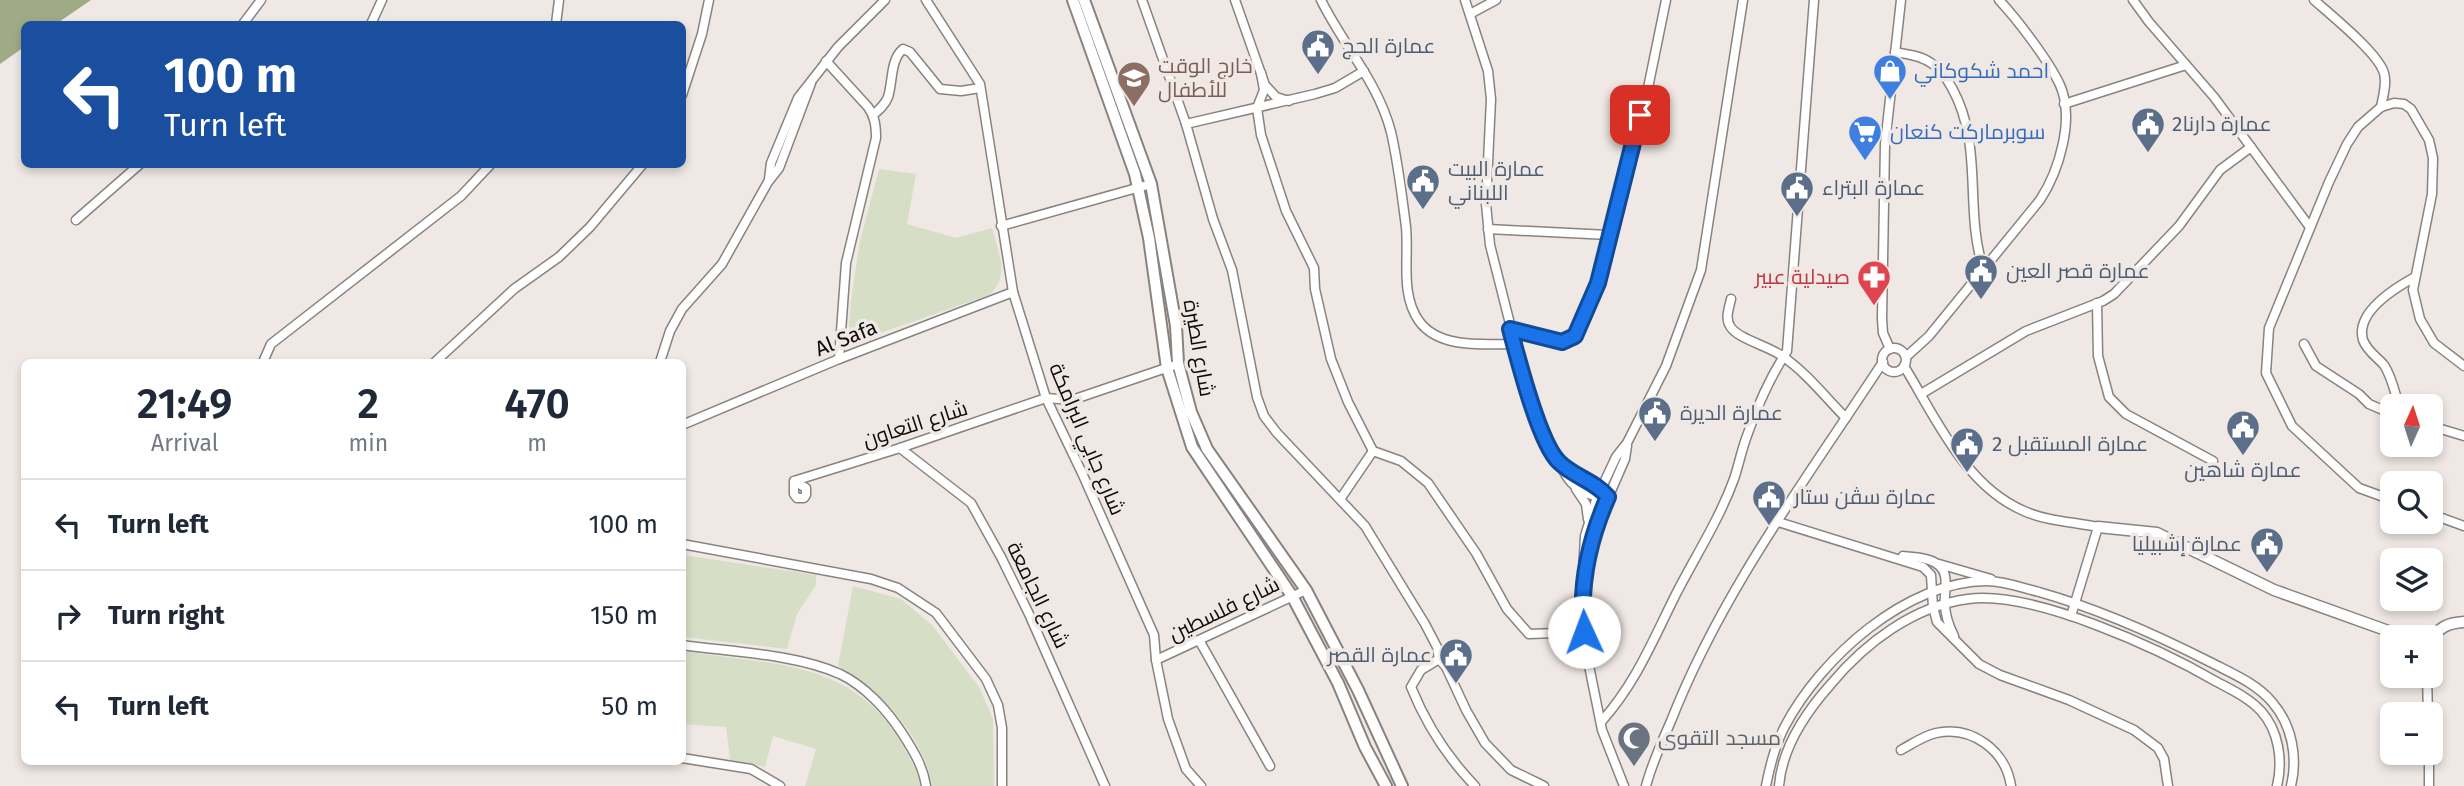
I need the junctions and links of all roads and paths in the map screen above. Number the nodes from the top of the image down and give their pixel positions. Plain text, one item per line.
1 (261, 0) edge
2 (382, 0) edge
3 (559, 0) edge
4 (709, 0) edge
5 (885, 0) edge
6 (926, 0) edge
7 (1073, 0) edge
8 (1084, 0) edge
9 (1142, 0) edge
10 (1235, 0) edge
11 (1321, 0) edge
12 (1465, 0) edge
13 (1496, 0) edge
14 (1666, 0) edge
15 (1743, 0) edge
16 (1814, 0) edge
17 (1901, 0) edge
18 (1999, 0) edge
19 (2133, 0) edge
20 (2314, 0) edge
21 (1470, 14) junction
22 (245, 21) edge
23 (372, 21) edge
24 (556, 21) edge
25 (1895, 52) junction
26 (826, 61) junction
27 (2186, 65) junction
28 (1364, 71) junction
29 (1261, 73) junction
30 (686, 83) edge
31 (980, 88) junction
32 (1291, 101) junction
33 (2064, 104) junction
34 (2381, 107) junction
35 (1257, 108) junction
36 (873, 115) junction
37 (1186, 124) junction
38 (2251, 147) junction
39 (135, 168) edge
40 (487, 168) edge
41 (640, 168) edge
42 (1151, 184) junction
43 (1138, 188) junction
44 (76, 220) dead end
45 (1001, 226) junction
46 (2309, 226) junction
47 (1489, 229) junction
48 (1609, 235) junction
49 (1983, 268) junction
50 (2415, 277) junction
51 (1013, 292) junction
52 (1731, 299) dead end
53 (2096, 303) junction
54 (1510, 329) junction
55 (1514, 344) junction
56 (2304, 344) dead end
57 (1890, 349) junction
58 (1784, 357) junction
59 (264, 359) edge
60 (438, 359) edge
61 (661, 359) edge
62 (839, 359) junction
63 (1883, 362) junction
64 (1905, 362) junction
65 (1173, 365) junction
66 (2464, 366) edge
67 (1921, 394) junction
68 (2395, 394) edge
69 (1046, 398) junction
70 (2380, 409) edge
71 (1846, 418) junction
72 (686, 422) edge
73 (2443, 430) edge
74 (2464, 436) edge
75 (1627, 443) junction
76 (900, 449) junction
77 (1373, 451) junction
78 (2213, 461) dead end
79 (1560, 463) junction
80 (1611, 468) junction
81 (1581, 478) junction
82 (794, 481) dead end
83 (1569, 482) junction
84 (1601, 489) junction
85 (2380, 496) edge
86 (1608, 497) junction
87 (1341, 498) junction
88 (1597, 498) junction
89 (2443, 518) edge
90 (1588, 521) junction
91 (1775, 522) junction
92 (2464, 526) edge
93 (2098, 527) junction
94 (686, 545) edge
95 (1886, 555) junction
96 (1938, 564) junction
97 (1585, 568) junction
98 (2007, 583) junction
99 (1945, 589) junction
100 (1306, 590) junction
101 (1934, 592) junction
102 (1292, 596) junction
103 (2075, 603) junction
104 (1945, 604) junction
105 (1933, 607) junction
106 (2071, 616) junction
107 (2464, 622) edge
108 (2443, 627) edge
109 (2380, 628) edge
110 (1584, 632) junction
111 (1955, 639) junction
112 (1199, 640) junction
113 (686, 646) edge
114 (1439, 659) junction
115 (1156, 660) junction
116 (1601, 722) junction
117 (1901, 750) dead end
118 (686, 759) edge
119 (2429, 765) edge
120 (1270, 766) dead end
121 (780, 786) edge
122 (926, 786) edge
123 (1002, 786) edge
124 (1105, 786) edge
125 (1201, 786) edge
126 (1385, 786) edge
127 (1402, 786) edge
128 (1475, 786) edge
129 (1544, 786) edge
130 (1624, 786) edge
131 (1646, 786) edge
132 (1766, 786) edge
133 (1779, 786) edge
134 (2011, 786) edge
135 (2168, 786) edge
136 (2277, 786) edge
137 (2291, 786) edge
138 (2428, 786) edge

1 - 22 street
2 - 23 street
3 - 24 street
4 - 30 street
5 - 26 street
6 - 31 street, شارع جابي البرامكة
7 - 43 main road, شارع الطيرة
8 - 42 main road, شارع الطيرة
9 - 37 street
10 - 29 street
11 - 28 street
12 - 21 street
13 - 21 street
14 - 48 street
15 - 75 street
16 - 58 street
17 - 25 street
18 - 33 street
19 - 27 street
20 - 34 street
21 - 47 street
25 - 49 street
25 - 57 street
26 - 36 street
26 - 61 street
27 - 33 street
27 - 38 street
28 - 32 street
28 - 55 street
29 - 32 street
29 - 35 street
31 - 36 street
31 - 45 street, شارع جابي البرامكة
32 - 35 street
33 - 49 street
34 - 46 street
34 - 50 street
35 - 37 street
35 - 77 street
36 - 62 street
37 - 87 street
38 - 46 street
38 - 53 street
39 - 44 street
40 - 59 street
41 - 60 street
42 - 43 street
42 - 65 main road, شارع الطيرة
43 - 45 street
43 - 65 main road, شارع الطيرة
45 - 51 street, شارع جابي البرامكة
46 - 85 street
47 - 48 street
47 - 54 street
48 - 54 street
49 - 64 street
50 - 66 street
50 - 68 street
51 - 62 street, Al Safa
51 - 69 street, شارع جابي البرامكة
52 - 58 street
53 - 67 street
53 - 78 street
54 - 55 street
55 - 79 street
56 - 70 street
57 - 63 street
57 - 64 street
58 - 71 street
58 - 116 street
62 - 72 street, Al Safa
63 - 64 street
63 - 71 street
64 - 67 street
65 - 69 street, شارع التعاون
65 - 100 main road, شارع الطيرة
65 - 102 main road, شارع الطيرة
67 - 93 street
69 - 76 street, شارع التعاون
69 - 115 street, شارع جابي البرامكة
71 - 91 street
73 - 74 street
75 - 80 street
75 - 86 street
76 - 82 street, شارع التعاون
76 - 124 street, شارع الجامعة
77 - 87 street
77 - 110 street
79 - 81 street
79 - 83 street
80 - 81 street
80 - 84 street
81 - 84 street
83 - 88 street
83 - 90 street
84 - 86 street
84 - 88 street
86 - 88 street
86 - 97 street
87 - 114 street
88 - 90 street
89 - 92 street
90 - 97 street
91 - 95 street
91 - 131 street
93 - 103 street
93 - 109 street
94 - 123 street
95 - 96 street
95 - 101 street
96 - 98 street
96 - 99 street
97 - 110 street
98 - 99 street
98 - 103 street
99 - 101 street
99 - 104 street
100 - 102 street, شارع فلسطين
100 - 127 main road, شارع الطيرة
101 - 105 street
101 - 132 street
102 - 112 street, شارع فلسطين
102 - 126 main road, شارع الطيرة
103 - 106 street
103 - 137 street
104 - 105 street
104 - 106 street
104 - 111 street
105 - 111 street
105 - 133 street
106 - 136 street
107 - 108 street
110 - 116 street
111 - 135 street
112 - 115 street, شارع فلسطين
112 - 120 street
113 - 122 street
114 - 128 street
114 - 129 street
115 - 125 street, شارع جابي البرامكة
116 - 130 street
117 - 134 street
118 - 121 street
119 - 138 street

